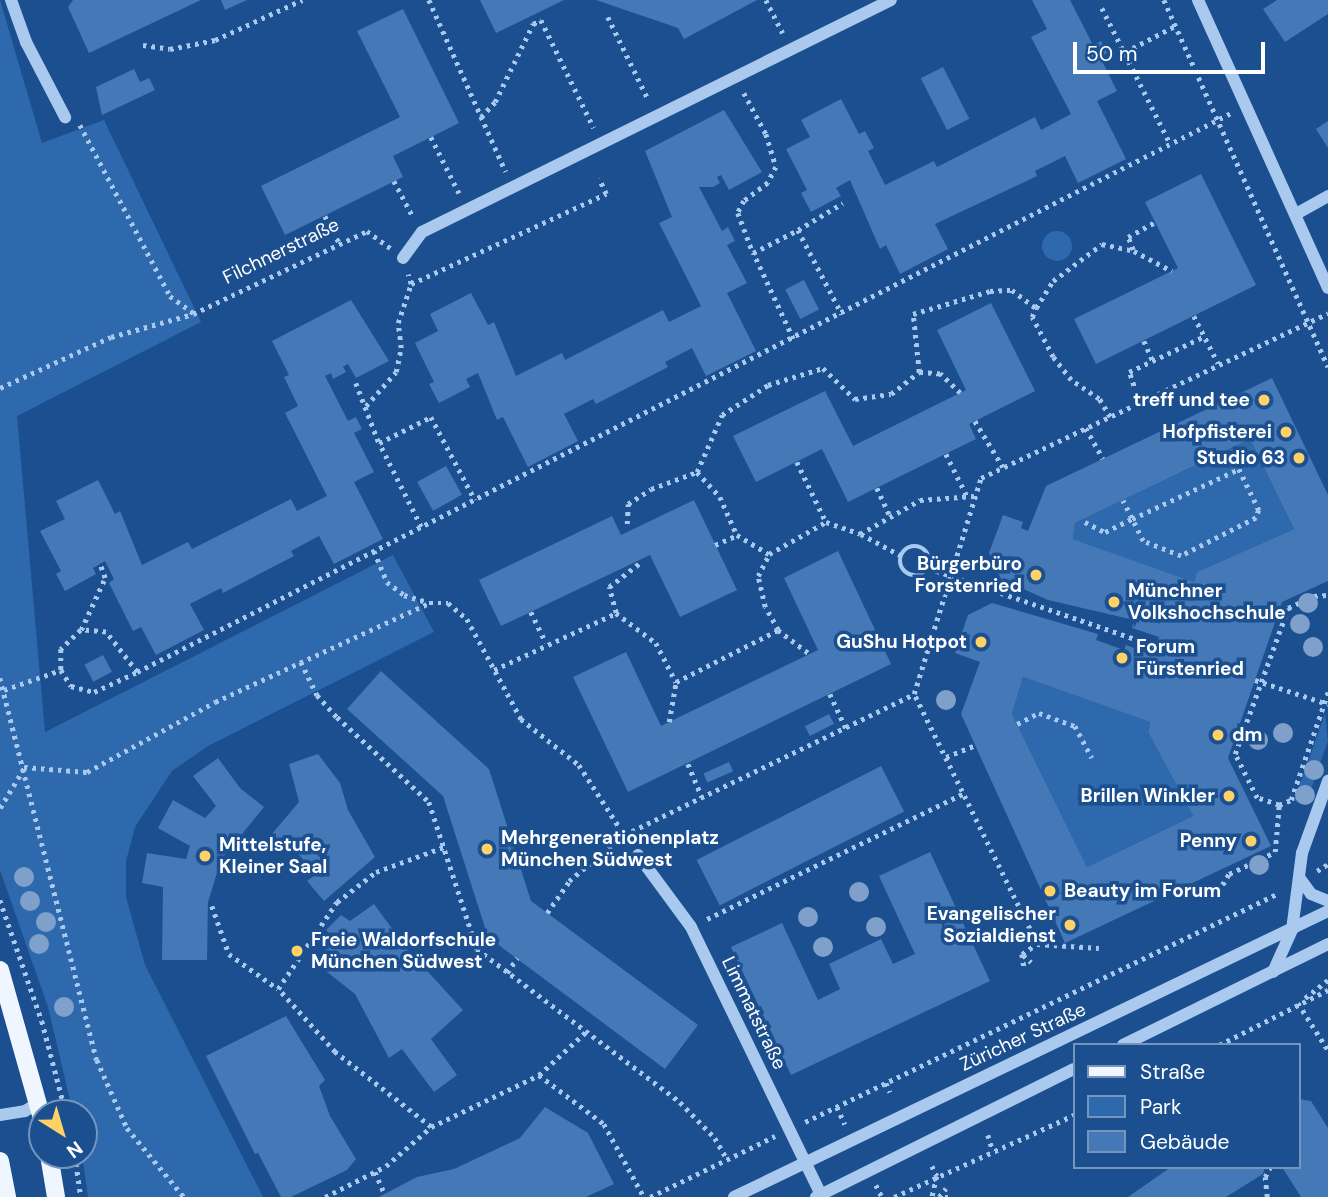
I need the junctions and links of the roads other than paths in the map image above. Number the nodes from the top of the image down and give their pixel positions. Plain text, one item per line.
1 (11, 0) edge
2 (891, 0) edge
3 (1198, 0) edge
4 (65, 117) road end
5 (1328, 196) edge
6 (1296, 214) junction
7 (403, 258) road end
8 (1328, 288) edge
9 (1328, 781) edge
10 (638, 855) road end
11 (1301, 880) junction
12 (1328, 901) edge
13 (1328, 911) edge
14 (1292, 930) junction
15 (1328, 944) edge
16 (0, 970) edge
17 (1273, 972) junction
18 (1127, 1043) edge
19 (1072, 1070) edge
20 (37, 1099) edge
21 (28, 1111) edge
22 (0, 1115) edge
23 (0, 1161) edge
24 (806, 1163) junction
25 (51, 1169) edge
26 (819, 1196) edge
27 (7, 1197) edge
28 (55, 1197) edge
29 (734, 1197) edge

1 - 4 street
2 - 7 street
3 - 6 street
5 - 6 street
6 - 8 street
9 - 11 street
10 - 24 street, Limmatstraße
11 - 12 street
11 - 14 street
13 - 14 street, Züricher Straße
14 - 17 street
14 - 24 street, Züricher Straße
15 - 17 street
16 - 20 main road
17 - 18 street
19 - 26 street
21 - 22 street
23 - 27 main road
24 - 26 street, Limmatstraße
24 - 29 street, Züricher Straße
25 - 28 main road

